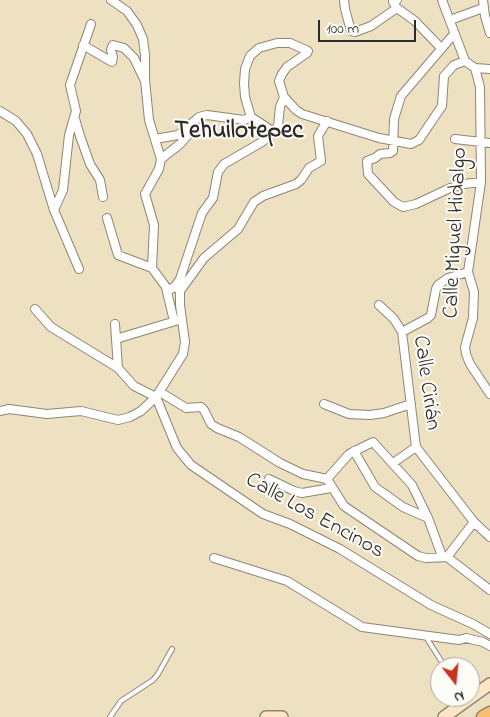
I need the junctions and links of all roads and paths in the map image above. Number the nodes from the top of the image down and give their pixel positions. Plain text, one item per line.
1 (111, 0) edge
2 (344, 0) edge
3 (442, 0) edge
4 (394, 2) edge
5 (483, 4) edge
6 (450, 20) junction
7 (91, 24) dead end
8 (490, 32) edge
9 (454, 34) junction
10 (83, 45) junction
11 (441, 48) junction
12 (465, 61) junction
13 (475, 68) junction
14 (490, 70) edge
15 (145, 80) junction
16 (284, 97) junction
17 (0, 110) edge
18 (75, 117) junction
19 (251, 117) junction
20 (326, 121) junction
21 (194, 122) junction
22 (274, 132) junction
23 (155, 139) junction
24 (455, 139) dead end
25 (480, 141) junction
26 (392, 142) junction
27 (490, 143) edge
28 (161, 159) junction
29 (481, 182) junction
30 (103, 197) dead end
31 (54, 210) junction
32 (108, 218) dead end
33 (152, 268) junction
34 (79, 269) dead end
35 (468, 272) junction
36 (177, 289) junction
37 (167, 292) junction
38 (379, 305) dead end
39 (35, 308) dead end
40 (182, 319) junction
41 (174, 321) junction
42 (115, 324) dead end
43 (402, 332) junction
44 (116, 339) junction
45 (118, 368) junction
46 (490, 394) edge
47 (158, 395) junction
48 (324, 404) dead end
49 (411, 404) junction
50 (0, 411) edge
51 (416, 447) junction
52 (354, 451) junction
53 (393, 463) junction
54 (269, 479) dead end
55 (327, 479) junction
56 (331, 488) junction
57 (428, 518) junction
58 (474, 522) junction
59 (490, 537) edge
60 (444, 557) junction
61 (214, 558) dead end
62 (490, 590) edge
63 (490, 634) edge
64 (425, 635) junction
65 (490, 646) edge
66 (172, 649) dead end
67 (439, 657) edge
68 (490, 684) edge
69 (490, 713) edge
70 (110, 717) edge
71 (266, 717) edge
72 (282, 717) edge
73 (444, 717) edge
74 (483, 717) edge

1 - 15 street
2 - 4 street
3 - 6 street
4 - 11 street
5 - 6 street
5 - 8 street
6 - 9 street
7 - 10 street
9 - 11 street
9 - 12 street
10 - 15 street
10 - 18 street
11 - 26 street
12 - 13 street
12 - 26 street
13 - 14 street
13 - 25 street, Calle Miguel Hidalgo
15 - 23 street
16 - 19 street
16 - 20 street
16 - 22 street
17 - 31 street
18 - 30 street
18 - 31 street
19 - 21 street
19 - 22 street
20 - 26 street
20 - 36 street
21 - 23 street
21 - 28 street
22 - 36 street
23 - 28 street
24 - 25 street
25 - 27 street
25 - 29 street, Calle Miguel Hidalgo
26 - 29 street
28 - 33 street
29 - 35 street, Calle Miguel Hidalgo
31 - 34 street
32 - 33 street
33 - 37 street
35 - 43 street
35 - 46 street, Calle Miguel Hidalgo
36 - 37 street
36 - 40 street
37 - 41 street
38 - 43 street, Calle Cirián
39 - 45 street
40 - 41 street
40 - 47 street
41 - 44 street
42 - 44 street
43 - 49 street, Calle Cirián
44 - 45 street
45 - 47 street
47 - 50 street
47 - 55 street
47 - 63 street, Calle Los Encinos
48 - 49 street
49 - 51 street, Calle Cirián
51 - 53 street
51 - 58 street, Calle Cirián
52 - 53 street
52 - 55 street
52 - 57 street
53 - 57 street
54 - 56 street
55 - 56 street
56 - 60 street
57 - 60 street
58 - 59 street, Calle Cirián
58 - 60 street
60 - 62 street
61 - 64 street
64 - 65 street
64 - 67 lane
66 - 70 lane
68 - 73 street
69 - 74 main road
71 - 72 street

